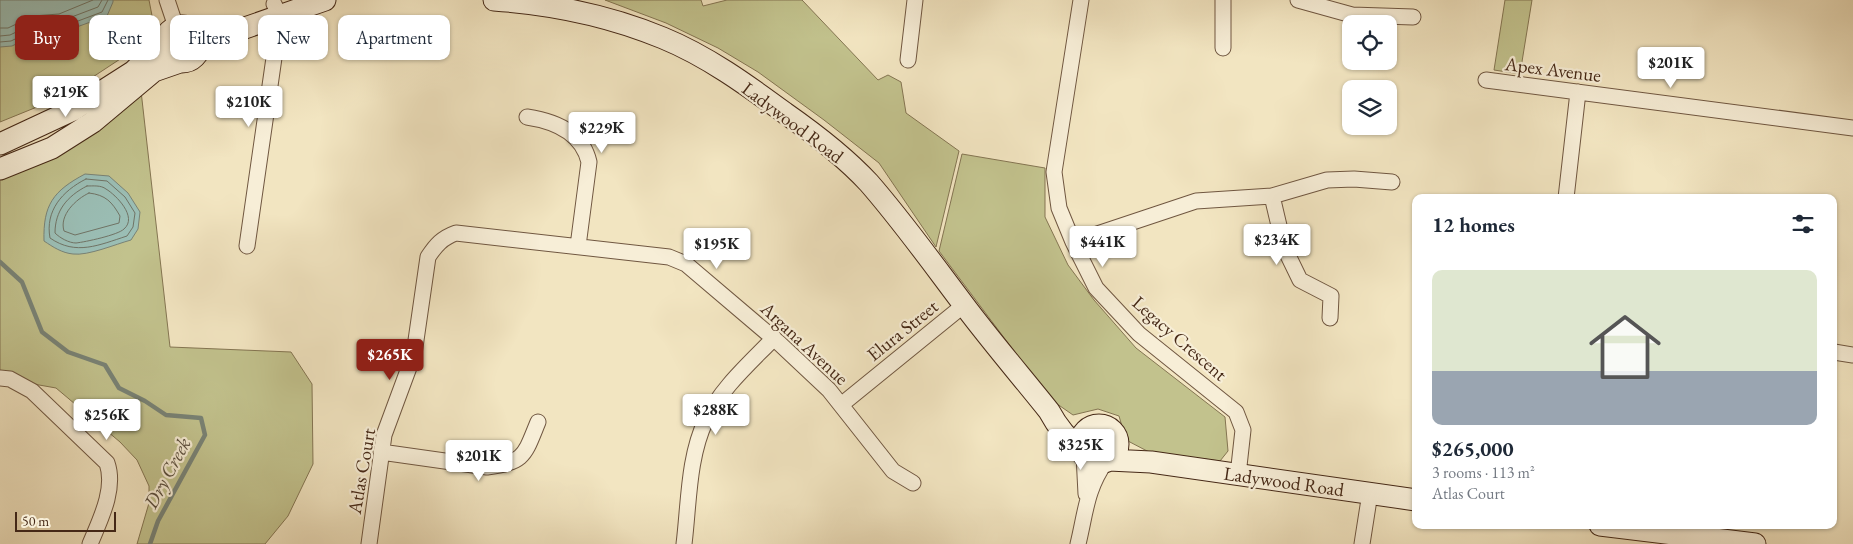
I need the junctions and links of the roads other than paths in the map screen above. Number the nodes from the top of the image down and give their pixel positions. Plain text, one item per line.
1 (167, 0) edge
2 (296, 0) edge
3 (325, 0) edge
4 (494, 0) edge
5 (914, 0) edge
6 (1081, 0) edge
7 (1223, 0) edge
8 (1298, 0) edge
9 (277, 10) junction
10 (174, 15) edge
11 (239, 15) edge
12 (1413, 17) dead end
13 (170, 46) edge
14 (1223, 48) dead end
15 (190, 60) edge
16 (908, 60) dead end
17 (1486, 80) dead end
18 (1578, 92) junction
19 (527, 117) dead end
20 (1853, 128) edge
21 (0, 144) edge
22 (0, 169) edge
23 (1392, 182) dead end
24 (1566, 194) edge
25 (1272, 196) junction
26 (446, 237) joint
27 (1073, 242) junction
28 (247, 246) dead end
29 (578, 246) junction
30 (964, 305) junction
31 (1330, 318) dead end
32 (774, 338) junction
33 (1837, 352) edge
34 (1853, 355) edge
35 (0, 378) edge
36 (841, 405) junction
37 (1049, 411) junction
38 (538, 422) dead end
39 (1094, 426) junction
40 (381, 452) junction
41 (1083, 453) junction
42 (1111, 454) junction
43 (1238, 475) junction
44 (913, 483) dead end
45 (1370, 494) junction
46 (1087, 498) junction
47 (1412, 499) edge
48 (1615, 529) edge
49 (1648, 538) edge
50 (90, 544) edge
51 (369, 544) edge
52 (684, 544) edge
53 (1078, 544) edge
54 (1362, 544) edge
55 (1755, 544) edge

1 - 10 street
2 - 9 street
3 - 9 street
4 - 30 street, Ladywood Road
5 - 16 street
6 - 27 street, Legacy Crescent
7 - 14 street
8 - 12 street
9 - 11 street
9 - 28 street
13 - 21 street
15 - 22 street
17 - 18 street, Apex Avenue
18 - 20 street, Apex Avenue
18 - 24 street
19 - 29 street
23 - 25 street
25 - 27 street
25 - 31 street
26 - 29 street, Argana Avenue
26 - 40 street, Atlas Court
27 - 43 street, Legacy Crescent
29 - 32 street, Argana Avenue
30 - 36 street, Elura Street
30 - 37 street, Ladywood Road
32 - 36 street, Argana Avenue
32 - 52 street
33 - 34 street
35 - 50 street
36 - 44 street, Argana Avenue
37 - 39 street, Ladywood Road
37 - 41 street, Ladywood Road
38 - 40 street
39 - 41 street
39 - 42 street
40 - 51 street, Atlas Court
41 - 42 street
41 - 46 street
42 - 43 street, Ladywood Road
42 - 46 street
43 - 45 street, Ladywood Road
45 - 47 street, Ladywood Road
45 - 54 street
46 - 53 street
48 - 49 street
49 - 55 street

